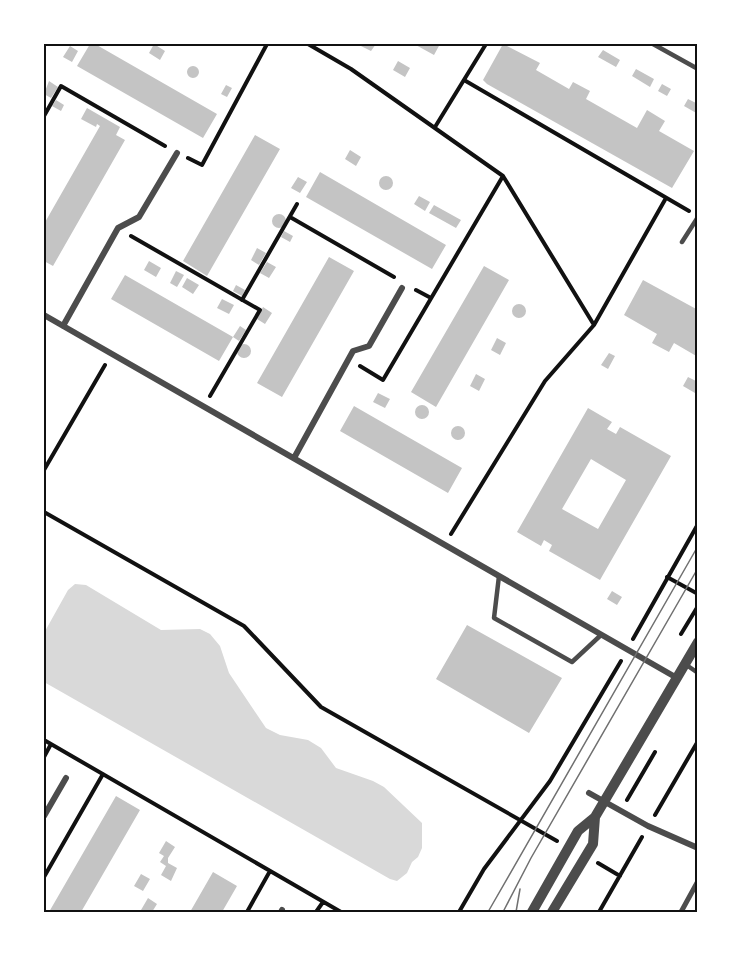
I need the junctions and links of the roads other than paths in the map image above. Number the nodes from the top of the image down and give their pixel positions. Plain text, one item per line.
1 (653, 44) edge
2 (698, 69) edge
3 (177, 153) road end
4 (698, 217) edge
5 (682, 242) dead end
6 (402, 288) dead end
7 (44, 315) edge
8 (63, 326) junction
9 (294, 458) junction
10 (499, 576) junction
11 (601, 635) junction
12 (698, 642) edge
13 (685, 664) junction
14 (698, 673) edge
15 (677, 678) junction
16 (66, 778) dead end
17 (589, 793) dead end
18 (603, 801) junction
19 (44, 816) edge
20 (595, 817) junction
21 (698, 848) edge
22 (698, 881) edge
23 (532, 912) edge
24 (552, 912) edge
25 (681, 912) edge

1 - 2 lane
3 - 8 street
4 - 5 lane
6 - 9 street
7 - 8 street
8 - 9 street
9 - 10 street
10 - 11 street
10 - 11 lane
11 - 15 street
12 - 13 street
13 - 14 lane
13 - 15 street
15 - 18 street
16 - 19 street
17 - 18 street
18 - 20 street
18 - 21 street
20 - 23 street
20 - 24 street
22 - 25 street

